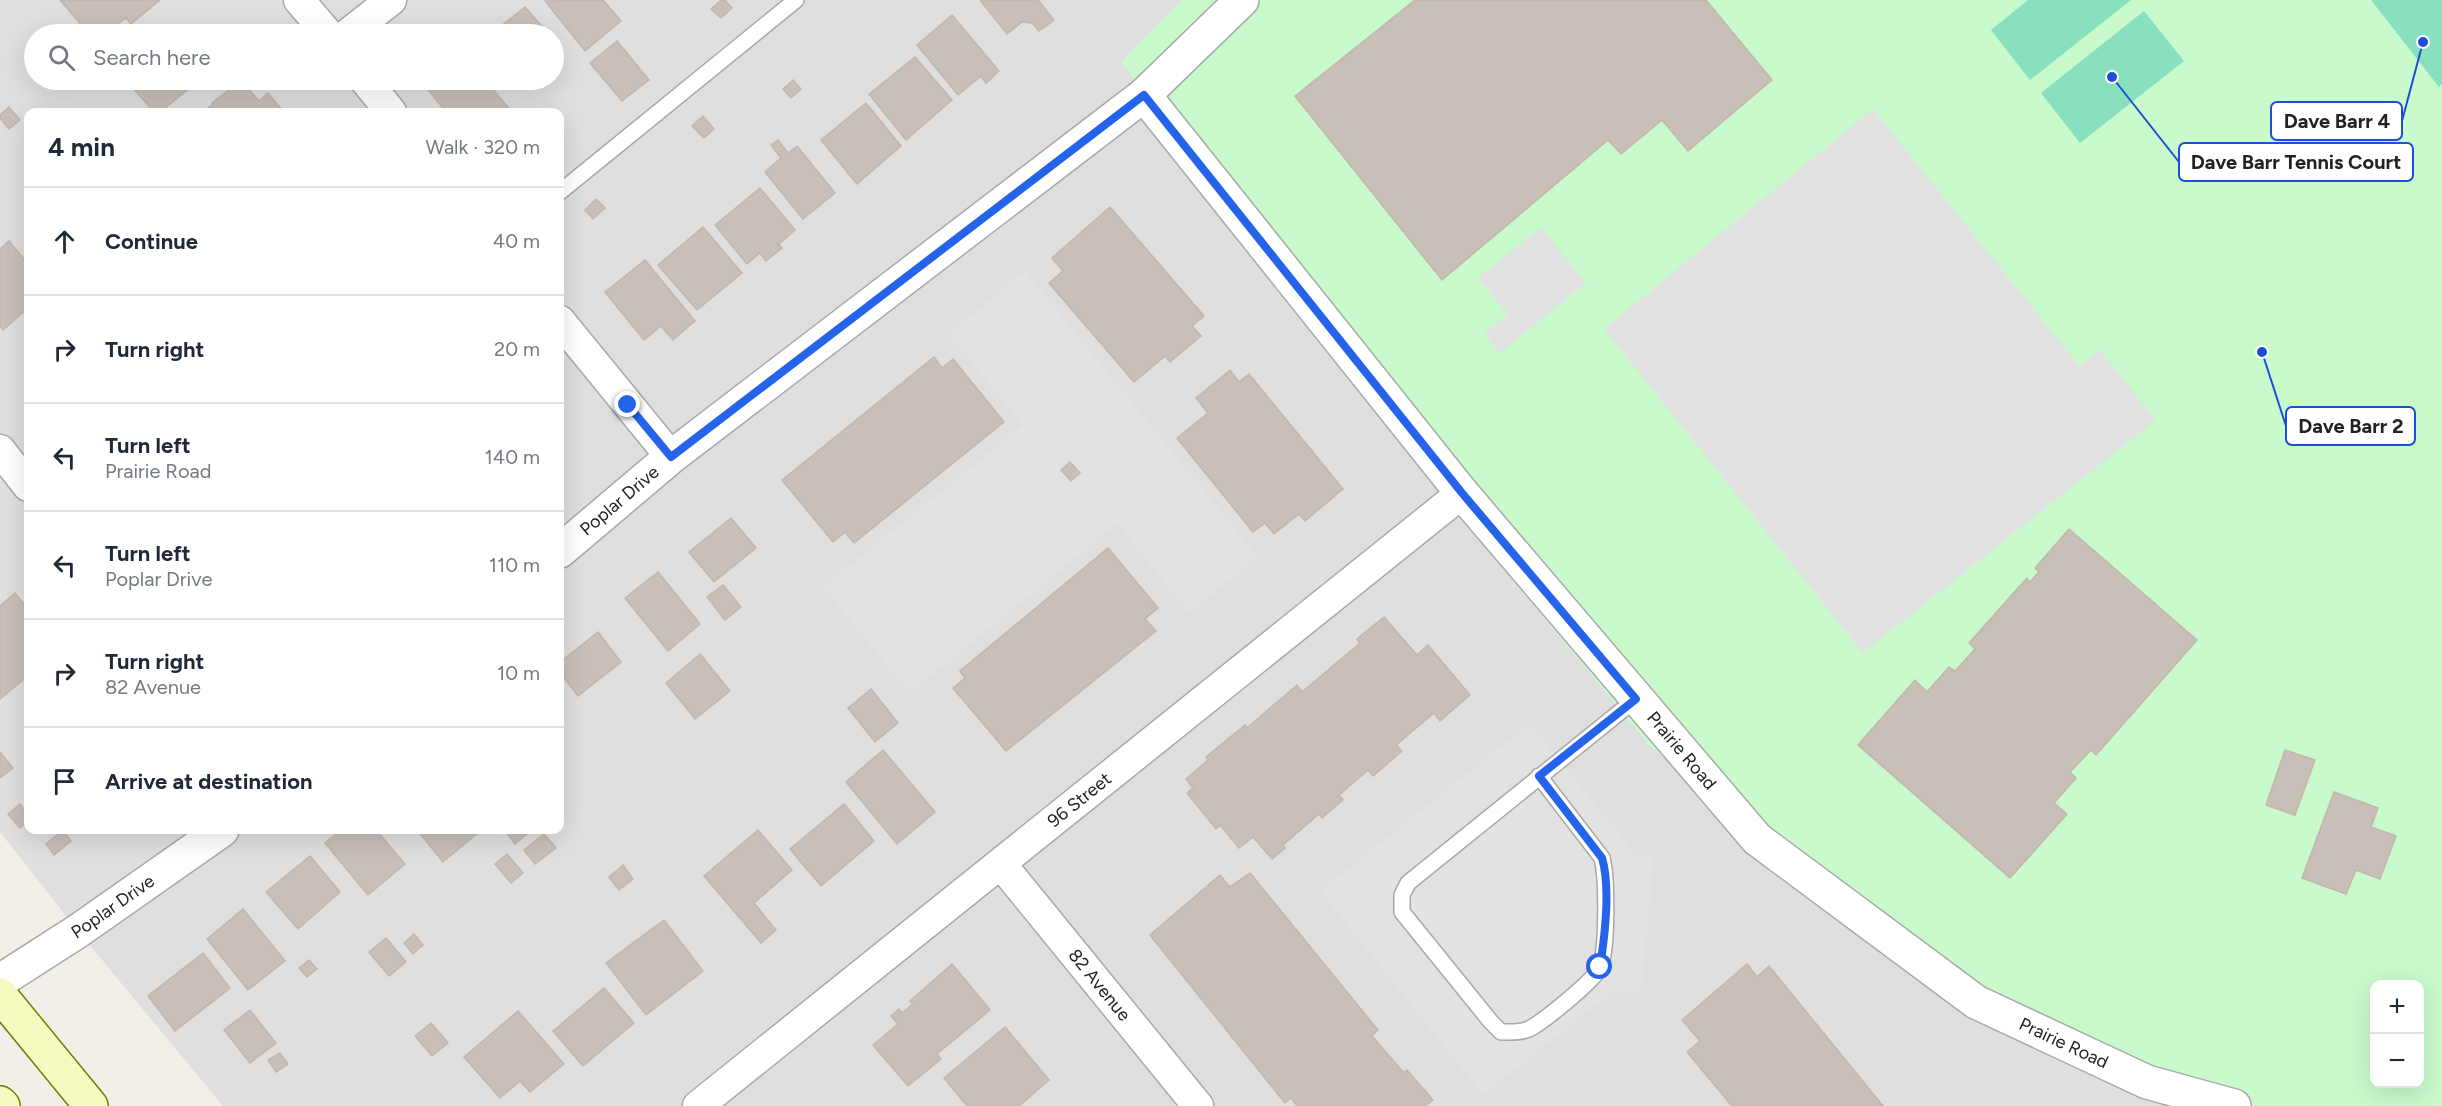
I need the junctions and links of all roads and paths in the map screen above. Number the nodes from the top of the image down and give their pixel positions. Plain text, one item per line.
1 (299, 0) edge
2 (391, 0) edge
3 (796, 0) edge
4 (1242, 0) edge
5 (319, 24) edge
6 (361, 24) edge
7 (372, 90) edge
8 (1144, 95) junction
9 (388, 108) edge
10 (564, 189) edge
11 (564, 326) edge
12 (0, 450) edge
13 (671, 457) junction
14 (24, 481) edge
15 (1462, 493) junction
16 (564, 548) edge
17 (1636, 699) junction
18 (1539, 776) junction
19 (216, 834) edge
20 (1001, 864) junction
21 (0, 981) edge
22 (0, 995) edge
23 (91, 1106) edge
24 (698, 1106) edge
25 (1198, 1106) edge
26 (2234, 1106) edge

1 - 5 street
2 - 6 street
3 - 10 lane
4 - 8 street, Poplar Drive
7 - 9 street
8 - 13 street, Poplar Drive
8 - 15 street, Prairie Road
11 - 13 street
12 - 14 street
13 - 16 street, Poplar Drive
15 - 17 street, Prairie Road
15 - 20 street, 96 Street
17 - 18 lane
17 - 26 street, Prairie Road
18 - 18 lane
19 - 21 street, Poplar Drive
20 - 24 street, 96 Street
20 - 25 street, 82 Avenue
22 - 23 main road

